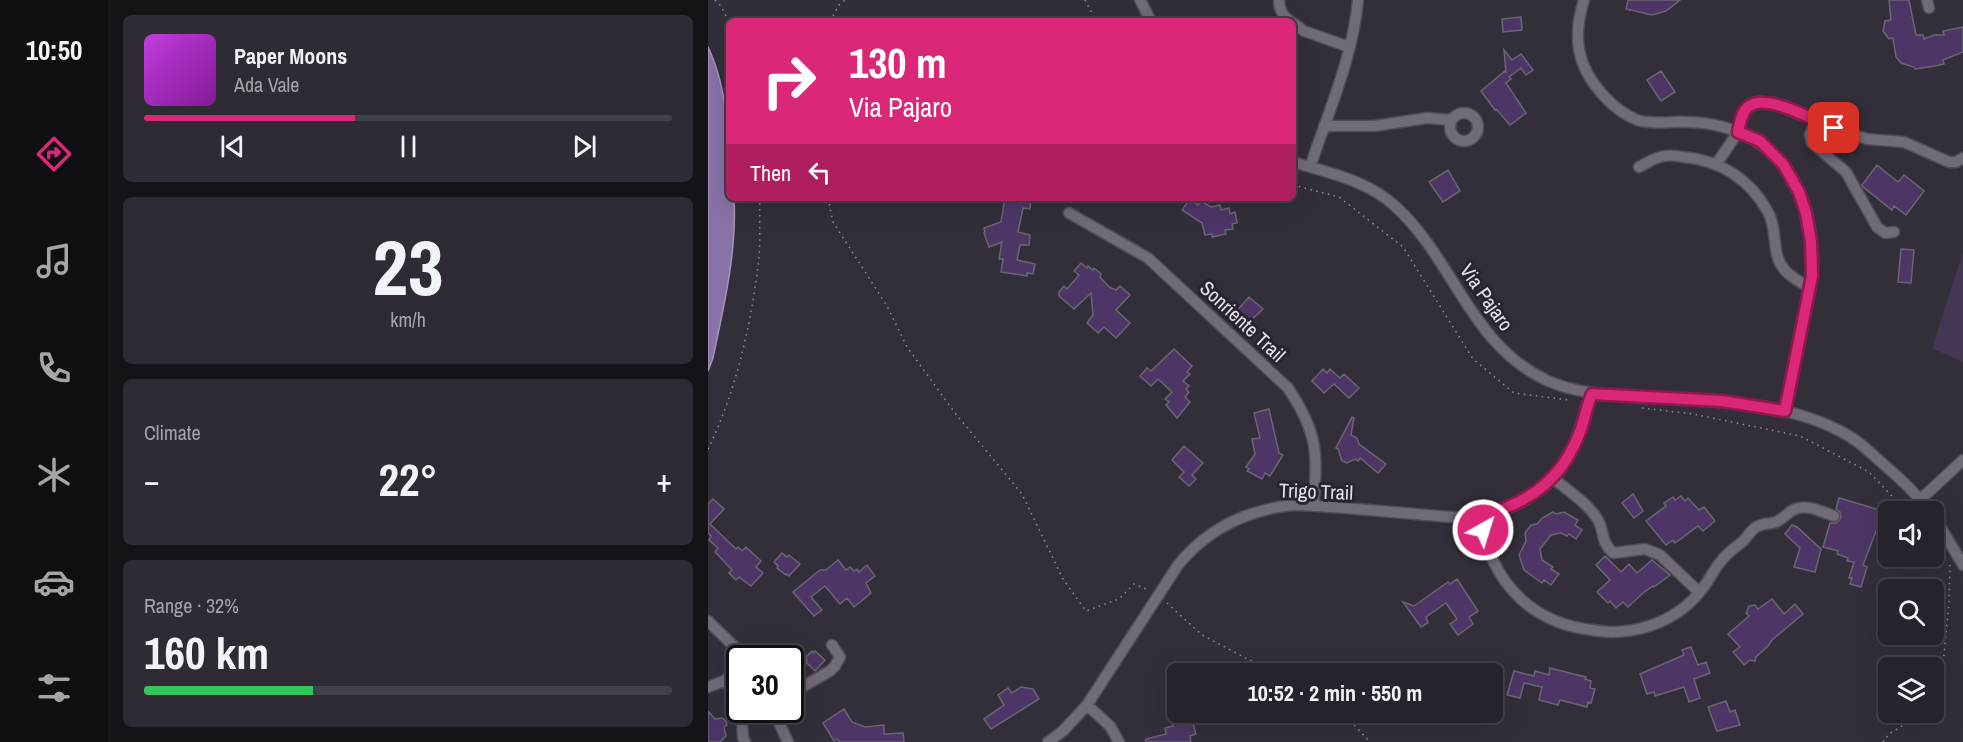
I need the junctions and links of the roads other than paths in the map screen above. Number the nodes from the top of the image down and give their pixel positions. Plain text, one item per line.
1 (1140, 0) edge
2 (1279, 0) edge
3 (1358, 0) edge
4 (1584, 0) edge
5 (1149, 18) edge
6 (1286, 18) edge
7 (1296, 25) edge
8 (1349, 47) junction
9 (1452, 120) dead end
10 (1815, 122) junction
11 (1324, 126) junction
12 (1738, 132) junction
13 (1963, 158) edge
14 (1296, 163) edge
15 (1717, 163) junction
16 (1310, 167) junction
17 (1640, 167) dead end
18 (1069, 213) dead end
19 (1894, 232) dead end
20 (1810, 288) junction
21 (1592, 394) junction
22 (1785, 411) junction
23 (1963, 460) edge
24 (1553, 478) junction
25 (1921, 500) joint
26 (1313, 506) junction
27 (1484, 515) junction
28 (1834, 516) dead end
29 (1944, 533) edge
30 (1963, 565) edge
31 (1699, 592) junction
32 (708, 621) edge
33 (733, 645) edge
34 (832, 645) dead end
35 (725, 680) edge
36 (804, 685) edge
37 (708, 687) edge
38 (1087, 705) junction
39 (742, 723) edge
40 (779, 723) edge
41 (745, 742) edge
42 (788, 742) edge
43 (1048, 742) edge
44 (1119, 742) edge

1 - 5 street
2 - 6 street
3 - 8 street
4 - 12 street
7 - 8 street
8 - 11 street
9 - 11 street
10 - 12 street
10 - 13 street
10 - 19 street
11 - 16 street
12 - 15 street
12 - 20 street
14 - 16 street, Via Pajaro
15 - 17 street
15 - 20 street
16 - 21 street, Via Pajaro
18 - 26 street, Sonriente Trail
20 - 22 street
21 - 22 street, Via Pajaro
21 - 24 street, Trigo Trail
22 - 25 street, Via Pajaro
23 - 25 street
24 - 27 street, Trigo Trail
24 - 31 street
26 - 27 street, Trigo Trail
26 - 38 street, Trigo Trail
27 - 31 street
28 - 31 street
29 - 30 street
32 - 33 street
34 - 36 street
35 - 37 street
38 - 43 street, Trigo Trail
38 - 44 street
39 - 41 street
40 - 42 street

